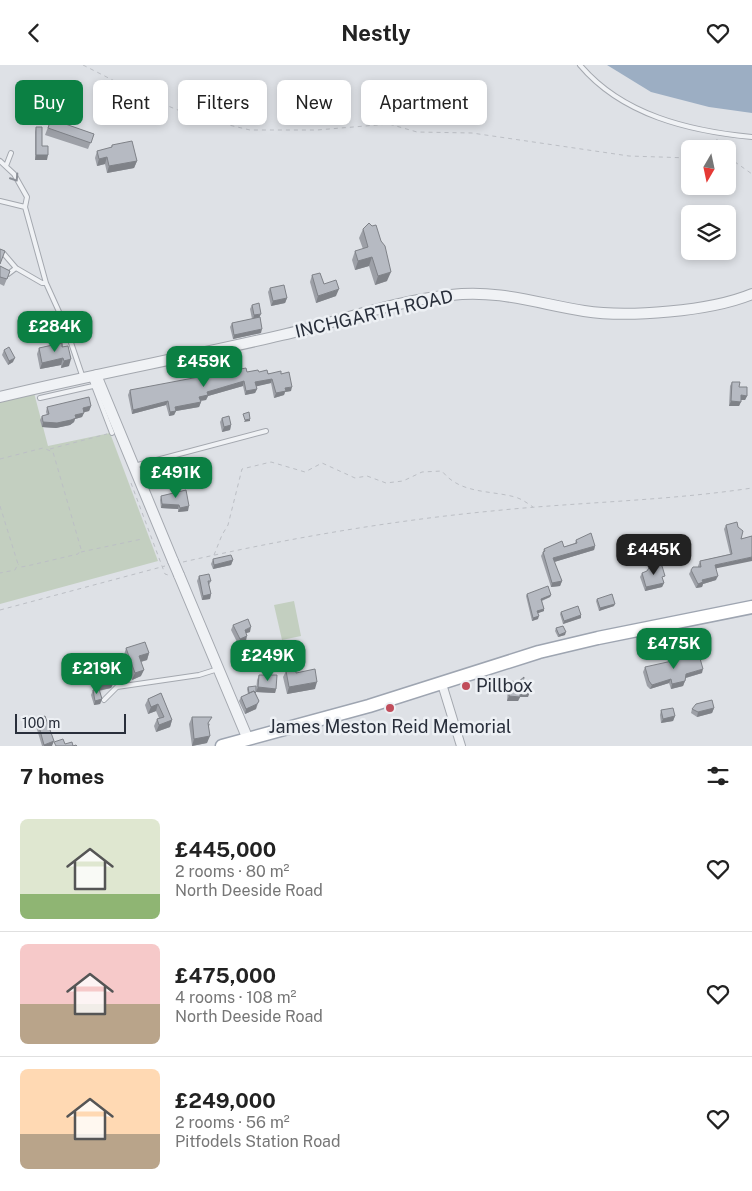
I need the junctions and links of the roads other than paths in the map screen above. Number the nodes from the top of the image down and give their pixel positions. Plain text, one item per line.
1 (580, 65) edge
2 (752, 137) edge
3 (11, 153) dead end
4 (0, 161) edge
5 (6, 166) junction
6 (0, 201) edge
7 (25, 207) junction
8 (0, 252) edge
9 (16, 268) junction
10 (0, 271) edge
11 (46, 283) junction
12 (752, 294) edge
13 (91, 379) junction
14 (0, 397) edge
15 (40, 398) dead end
16 (266, 431) dead end
17 (112, 433) road end
18 (134, 466) junction
19 (752, 607) edge
20 (218, 669) junction
21 (442, 684) junction
22 (104, 700) edge
23 (247, 737) junction
24 (222, 746) edge
25 (461, 746) edge

1 - 2 lane
3 - 5 lane
4 - 5 lane
5 -> 7 lane
6 - 7 lane
7 - 11 lane
8 - 9 lane
9 - 10 lane
9 - 11 lane
11 - 13 lane
12 - 13 street, INCHGARTH ROAD
13 - 14 street, INCHGARTH ROAD
13 - 15 lane
13 - 17 lane
13 - 18 street
16 - 18 lane
18 - 20 street, bridge
19 - 21 main road
20 - 22 lane
20 - 23 street
21 - 23 main road
21 - 25 street
23 - 24 main road

